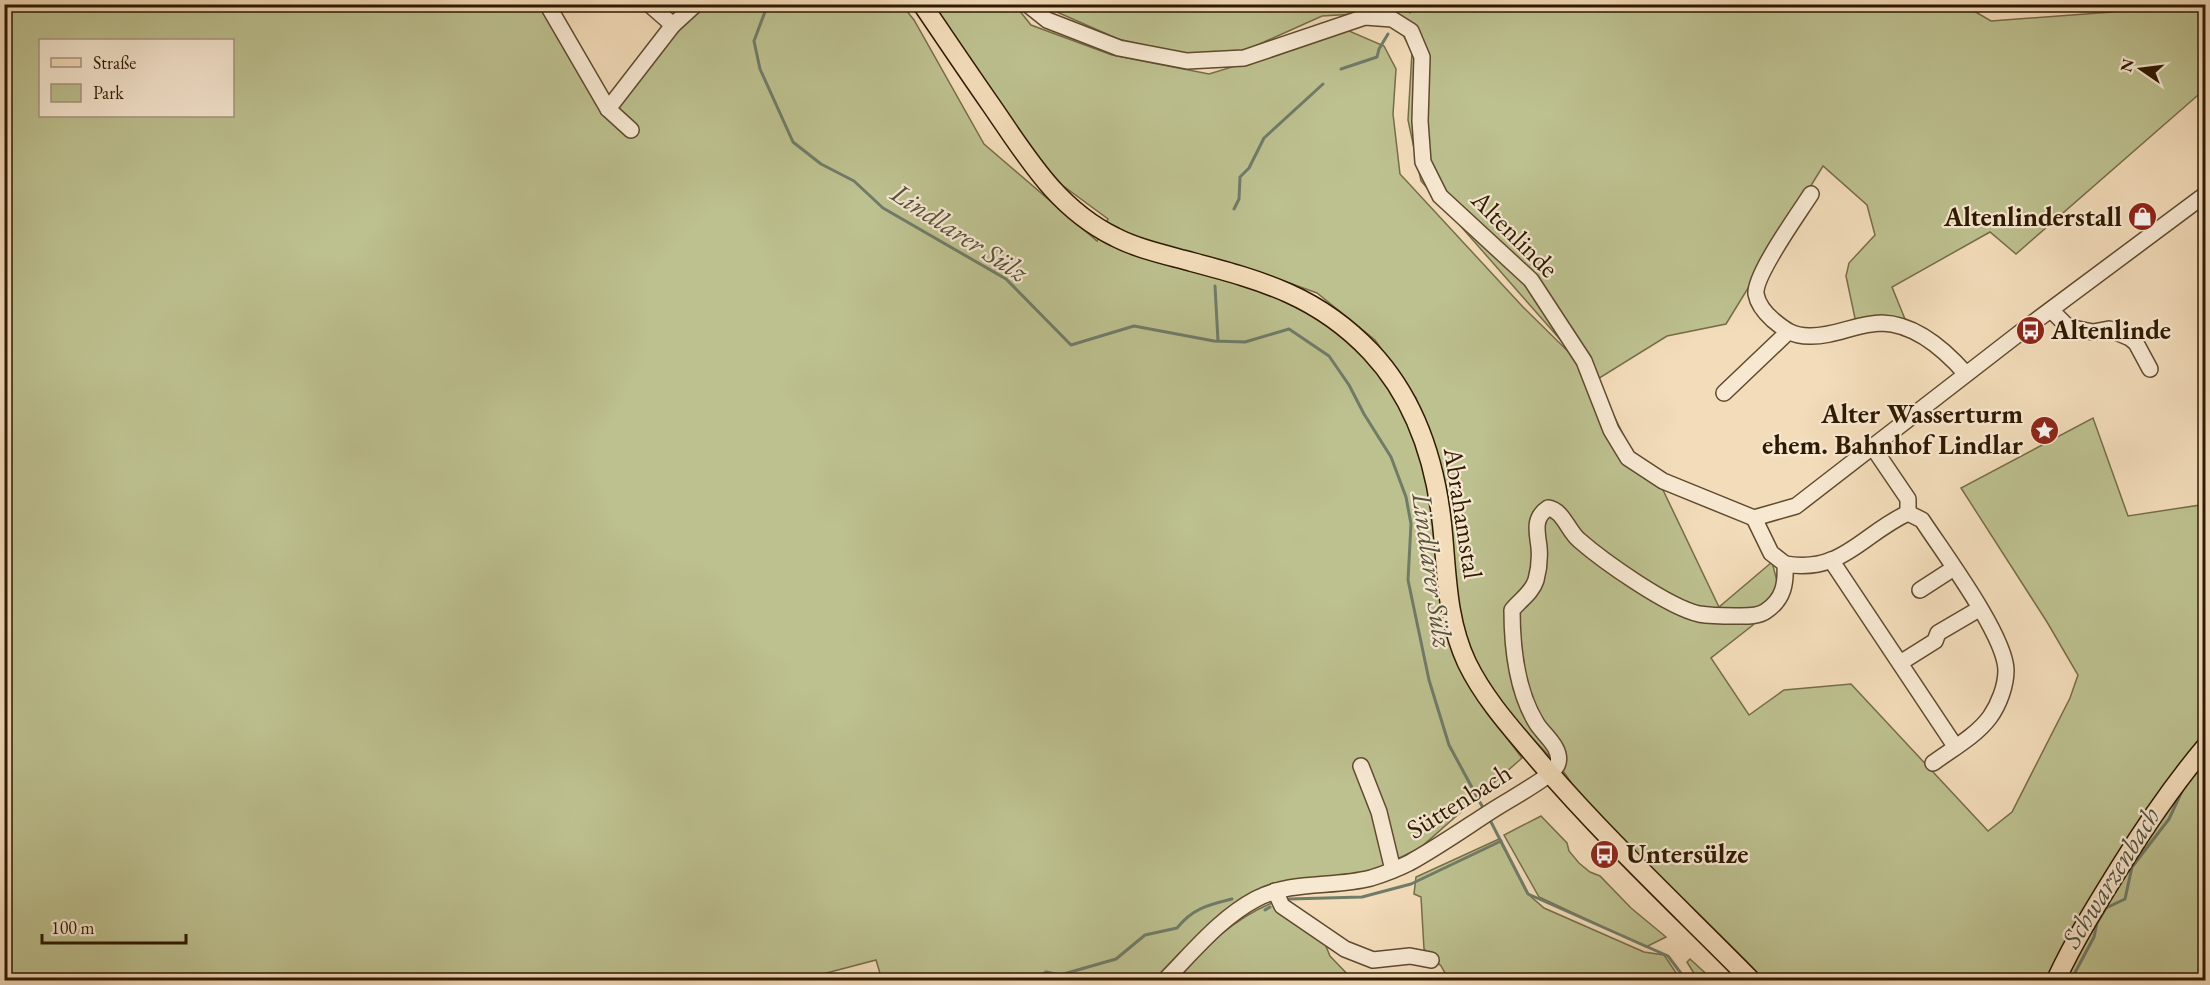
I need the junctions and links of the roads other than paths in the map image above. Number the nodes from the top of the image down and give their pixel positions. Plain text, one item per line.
1 (547, 4) edge
2 (649, 4) edge
3 (696, 4) edge
4 (922, 4) edge
5 (1027, 4) edge
6 (673, 26) junction
7 (608, 109) junction
8 (630, 130) dead end
9 (1811, 194) dead end
10 (2205, 194) edge
11 (2051, 310) junction
12 (1788, 332) junction
13 (2150, 369) dead end
14 (1966, 374) junction
15 (1724, 393) dead end
16 (1872, 446) junction
17 (1908, 513) junction
18 (1754, 518) junction
19 (1831, 560) junction
20 (1785, 564) junction
21 (1953, 568) junction
22 (1920, 590) dead end
23 (1979, 609) junction
24 (1900, 663) junction
25 (1955, 746) junction
26 (2205, 746) edge
27 (1933, 763) dead end
28 (1361, 766) dead end
29 (1550, 774) junction
30 (1393, 870) junction
31 (1275, 891) junction
32 (1431, 960) dead end
33 (1165, 981) edge
34 (1751, 981) edge
35 (2056, 981) edge

1 - 7 street
2 - 6 street
3 - 6 street
4 - 29 main road, Abrahamstal
5 - 18 street, Altenlinde
6 - 7 street
7 - 8 street
9 - 12 street
10 - 11 street
11 - 13 street
11 - 14 street
12 - 14 street
12 - 15 street
14 - 16 street
16 - 17 street
16 - 18 street
17 - 19 street
17 - 21 street
18 - 20 street
19 - 20 street
19 - 24 street
20 - 29 street
21 - 22 street
21 - 23 street
23 - 24 street
23 - 25 street
24 - 25 street
25 - 27 street
26 - 35 main road
28 - 30 street, Süttenbach
29 - 30 street, Süttenbach
29 - 34 main road, Abrahamstal
30 - 31 street, Süttenbach
31 - 32 street
31 - 33 street, Süttenbach

